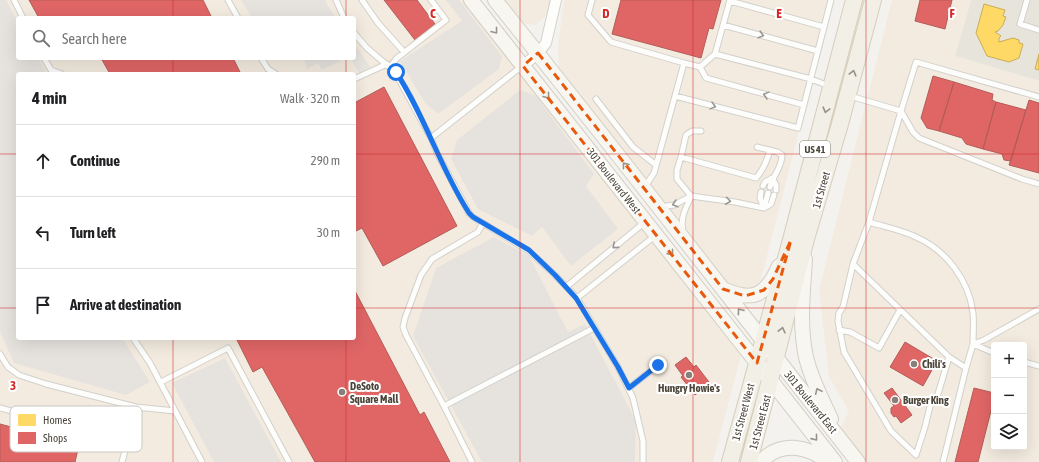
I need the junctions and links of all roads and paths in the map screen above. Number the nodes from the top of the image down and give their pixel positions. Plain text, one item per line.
1 (14, 0) edge
2 (228, 0) edge
3 (336, 0) edge
4 (362, 0) edge
5 (431, 0) edge
6 (471, 0) edge
7 (495, 0) edge
8 (556, 0) edge
9 (592, 0) edge
10 (831, 0) edge
11 (873, 0) edge
12 (1027, 0) edge
13 (730, 1) edge
14 (852, 2) edge
15 (22, 16) edge
16 (237, 16) edge
17 (343, 16) edge
18 (723, 25) junction
19 (824, 27) junction
20 (1039, 30) edge
21 (356, 35) edge
22 (818, 51) junction
23 (404, 52) junction
24 (538, 53) junction
25 (715, 54) junction
26 (45, 60) edge
27 (262, 60) edge
28 (684, 63) junction
29 (388, 66) junction
30 (523, 66) junction
31 (700, 67) junction
32 (56, 72) edge
33 (273, 72) edge
34 (356, 78) edge
35 (811, 79) junction
36 (832, 87) junction
37 (847, 95) junction
38 (675, 96) junction
39 (1039, 97) edge
40 (596, 99) dead end
41 (804, 106) junction
42 (901, 111) junction
43 (701, 131) dead end
44 (431, 138) junction
45 (757, 147) dead end
46 (770, 150) junction
47 (681, 157) junction
48 (656, 165) junction
49 (772, 178) junction
50 (1039, 184) edge
51 (763, 186) dead end
52 (770, 187) dead end
53 (644, 188) junction
54 (761, 192) dead end
55 (768, 193) dead end
56 (691, 196) junction
57 (658, 207) junction
58 (764, 208) junction
59 (646, 221) junction
60 (869, 222) junction
61 (483, 223) junction
62 (656, 235) junction
63 (799, 240) junction
64 (685, 241) junction
65 (853, 264) junction
66 (566, 287) junction
67 (723, 289) junction
68 (576, 298) junction
69 (1039, 309) edge
70 (900, 310) junction
71 (594, 328) junction
72 (839, 330) junction
73 (135, 340) edge
74 (763, 342) junction
75 (973, 344) junction
76 (991, 352) edge
77 (0, 354) edge
78 (949, 357) junction
79 (775, 358) junction
80 (757, 363) junction
81 (1027, 363) edge
82 (658, 365) dead end
83 (1039, 366) edge
84 (966, 368) junction
85 (770, 381) junction
86 (161, 382) junction
87 (629, 388) junction
88 (938, 394) dead end
89 (931, 402) dead end
90 (132, 406) edge
91 (444, 406) junction
92 (142, 407) edge
93 (0, 408) edge
94 (176, 410) junction
95 (10, 411) edge
96 (841, 439) junction
97 (125, 452) edge
98 (122, 462) edge
99 (202, 462) edge
100 (289, 462) edge
101 (472, 462) edge
102 (643, 462) edge
103 (730, 462) edge
104 (749, 462) edge
105 (761, 462) edge
106 (828, 462) edge
107 (835, 462) edge
108 (858, 462) edge
109 (943, 462) edge

1 - 15 lane
2 - 16 lane
3 - 17 lane
4 - 23 lane
5 - 23 lane
6 -> 30 main road, 301 Boulevard West
7 - 24 main road, 301 Boulevard West
8 - 24 street
9 - 28 lane
10 - 19 lane
37 -> 11 main road, 1st Street / US 41
12 - 20 lane
13 - 18 lane
13 - 19 lane
14 - 36 main road, 1st Street / US 41
18 -> 22 lane
18 - 25 lane
19 - 22 lane
21 - 29 lane
22 - 35 lane
23 - 29 lane
24 - 30 street
53 -> 24 main road, 301 Boulevard West
25 - 31 lane
25 - 35 lane
26 - 32 lane
27 - 33 lane
28 - 31 lane
28 - 38 lane
29 - 34 lane
29 - 44 lane
30 - 44 lane
30 -> 59 main road, 301 Boulevard West
41 -> 31 lane
35 - 36 lane
35 - 41 lane
36 -> 63 main road, 1st Street / US 41
37 - 42 lane
37 - 63 main road, 1st Street / US 41
38 -> 41 lane
38 - 48 lane
39 - 42 lane
40 - 48 lane
42 - 50 lane
42 - 60 lane
43 - 47 lane
44 - 61 lane
45 - 46 lane
46 - 47 lane
46 - 49 lane
47 - 56 lane
48 - 53 lane
49 - 51 lane
49 - 52 lane
49 - 58 lane
53 - 57 main road, 301 Boulevard West
54 - 58 lane
55 - 58 lane
56 -> 57 lane
56 -> 58 lane
56 - 64 lane
57 - 64 main road, 301 Boulevard West
59 - 62 main road, 301 Boulevard West
59 -> 66 lane
60 - 65 lane
60 - 75 lane
61 - 66 lane
61 - 91 lane
62 - 68 lane
62 -> 80 main road, 301 Boulevard West
63 - 67 main road
63 - 74 main road, 1st Street / US 41
79 -> 63 main road, 1st Street / US 41
96 -> 63 main road
64 - 67 main road, 301 Boulevard West
65 - 70 lane
65 - 72 lane
66 - 68 lane
74 -> 67 main road, 301 Boulevard West
68 - 71 lane
69 - 75 lane
70 - 72 lane
70 - 78 lane
71 - 87 lane
71 - 91 lane
72 - 89 lane
73 - 86 lane
74 - 79 main road, 301 Boulevard East
74 - 80 main road, 1st Street / US 41
75 - 76 lane
75 - 84 lane
77 - 90 lane
78 - 84 lane
78 - 88 lane
79 - 85 main road, 1st Street / US 41
79 - 96 main road, 301 Boulevard East
80 - 85 main road, 301 Boulevard East
80 - 103 main road, 1st Street West / US 41
81 - 83 lane
82 - 87 lane
84 - 109 lane
85 - 104 main road, 1st Street East / US 41
85 -> 107 main road, 301 Boulevard East
86 - 94 lane
86 - 100 lane
87 - 102 lane
91 - 101 lane
92 - 94 lane
93 - 95 lane
94 - 99 lane
96 - 108 main road, 301 Boulevard East
97 - 98 lane
105 - 106 main road

